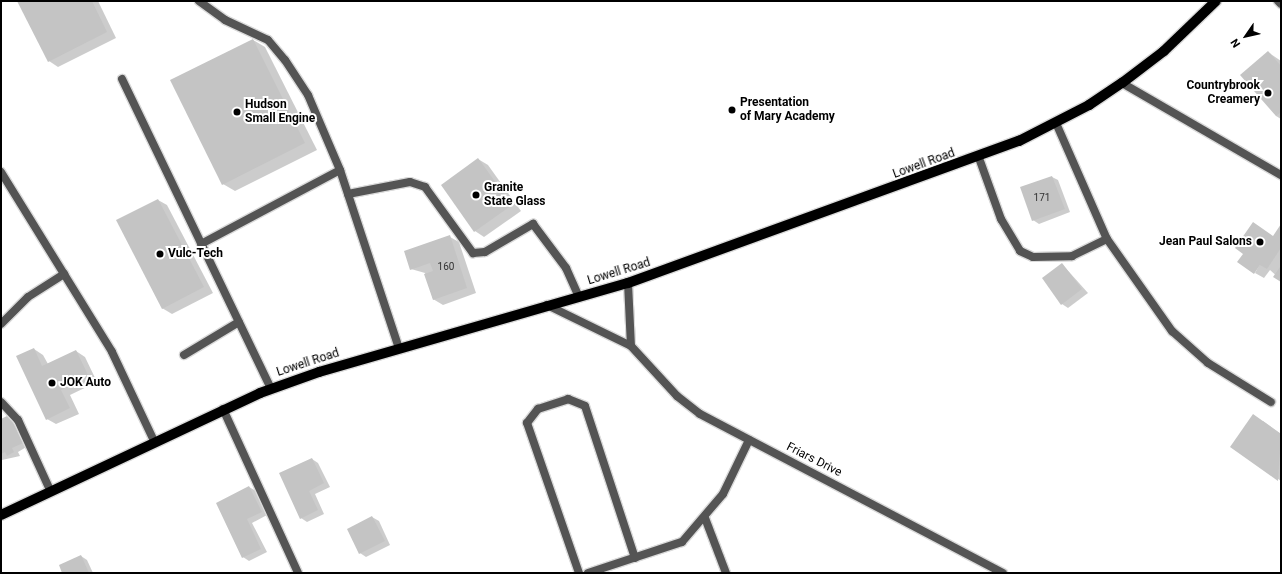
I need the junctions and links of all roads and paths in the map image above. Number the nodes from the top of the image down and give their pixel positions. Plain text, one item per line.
1 (199, 1) edge
2 (1216, 1) edge
3 (1278, 1) edge
4 (1281, 4) edge
5 (122, 79) dead end
6 (1122, 83) junction
7 (1056, 123) junction
8 (979, 158) junction
9 (340, 170) junction
10 (1, 172) edge
11 (1281, 175) edge
12 (348, 194) junction
13 (1108, 240) junction
14 (201, 244) junction
15 (64, 274) junction
16 (628, 283) junction
17 (579, 297) junction
18 (547, 305) junction
19 (239, 322) junction
20 (1, 324) edge
21 (631, 346) junction
22 (399, 348) junction
23 (184, 355) dead end
24 (271, 389) junction
25 (1, 402) edge
26 (1271, 402) dead end
27 (223, 409) junction
28 (749, 440) junction
29 (154, 441) junction
30 (51, 492) junction
31 (1, 515) edge
32 (705, 518) junction
33 (635, 558) junction
34 (298, 573) edge
35 (579, 573) edge
36 (588, 573) edge
37 (726, 573) edge
38 (1003, 573) edge

1 - 9 street
2 - 6 main road, Lowell Road
3 - 4 street
5 - 14 street
6 - 7 main road, Lowell Road
6 - 11 street
7 - 8 main road, Lowell Road
7 - 13 street
8 - 13 street
8 - 16 main road, Lowell Road
9 - 12 street
9 - 14 street
10 - 15 street
12 - 17 street
12 - 22 street
13 - 26 street
14 - 19 street
15 - 20 street
15 - 29 street
16 - 17 main road, Lowell Road
16 - 21 street
17 - 18 main road, Lowell Road
18 - 21 street, Friars Drive
18 - 22 main road, Lowell Road
19 - 23 street
19 - 24 street
21 - 28 street, Friars Drive
22 - 24 main road, Lowell Road
24 - 27 main road, Lowell Road
25 - 30 street
27 - 29 main road, Lowell Road
27 - 34 street
28 - 32 street
28 - 38 street, Friars Drive
29 - 30 main road, Lowell Road
30 - 31 main road, Lowell Road
32 - 33 street
32 - 37 street
33 - 35 street
33 - 36 street

